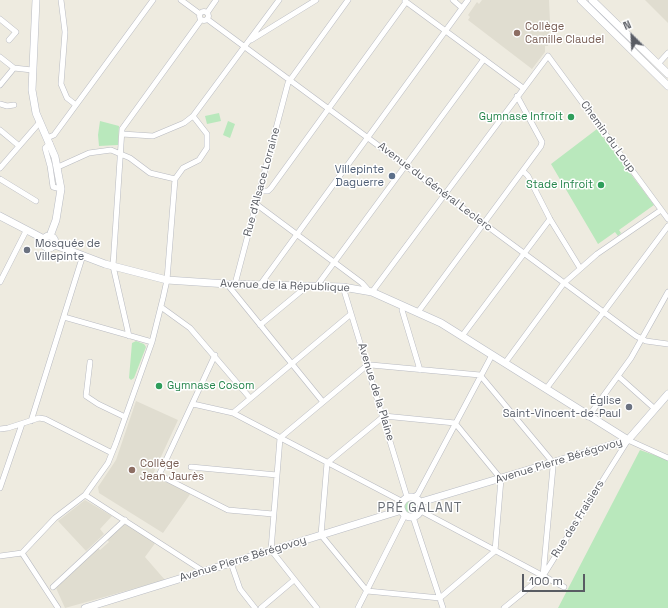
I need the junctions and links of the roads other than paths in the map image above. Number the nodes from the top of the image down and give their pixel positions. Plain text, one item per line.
1 (36, 0) edge
2 (62, 0) edge
3 (153, 0) edge
4 (181, 0) edge
5 (216, 0) edge
6 (279, 0) edge
7 (316, 0) edge
8 (348, 0) edge
9 (453, 0) edge
10 (468, 0) edge
11 (581, 0) edge
12 (592, 0) edge
13 (405, 1) edge
14 (462, 8) junction
15 (207, 13) junction
16 (200, 17) junction
17 (0, 19) edge
18 (207, 19) junction
19 (445, 30) junction
20 (9, 40) dead end
21 (250, 40) junction
22 (244, 47) junction
23 (668, 53) edge
24 (0, 56) edge
25 (484, 59) junction
26 (658, 64) junction
27 (14, 68) junction
28 (32, 70) junction
29 (668, 74) edge
30 (290, 80) junction
31 (0, 85) edge
32 (668, 86) edge
33 (523, 88) junction
34 (517, 96) junction
35 (0, 104) edge
36 (14, 105) dead end
37 (76, 105) junction
38 (328, 109) junction
39 (193, 116) junction
40 (40, 122) junction
41 (0, 130) edge
42 (122, 134) junction
43 (367, 137) junction
44 (48, 141) junction
45 (18, 145) junction
46 (122, 154) junction
47 (406, 166) junction
48 (58, 167) junction
49 (0, 168) edge
50 (523, 171) junction
51 (0, 179) edge
52 (175, 179) junction
53 (61, 189) junction
54 (260, 191) junction
55 (444, 194) junction
56 (36, 201) dead end
57 (256, 204) junction
58 (661, 210) junction
59 (0, 216) edge
60 (550, 219) junction
61 (668, 219) edge
62 (484, 224) junction
63 (668, 226) edge
64 (26, 231) junction
65 (296, 234) junction
66 (47, 238) junction
67 (55, 244) junction
68 (524, 253) junction
69 (83, 255) junction
70 (334, 262) junction
71 (113, 266) junction
72 (580, 268) junction
73 (167, 280) junction
74 (0, 282) edge
75 (564, 282) junction
76 (227, 284) junction
77 (235, 284) junction
78 (260, 285) junction
79 (306, 287) junction
80 (316, 287) junction
81 (343, 287) junction
82 (370, 291) junction
83 (668, 292) edge
84 (403, 306) junction
85 (161, 307) junction
86 (418, 312) junction
87 (603, 312) junction
88 (351, 314) junction
89 (64, 317) junction
90 (260, 325) junction
91 (129, 336) junction
92 (462, 336) junction
93 (642, 339) junction
94 (152, 342) junction
95 (668, 344) edge
96 (215, 355) junction
97 (492, 355) junction
98 (90, 362) dead end
99 (292, 363) junction
100 (505, 363) junction
101 (368, 366) junction
102 (420, 370) junction
103 (480, 375) junction
104 (618, 376) junction
105 (546, 389) junction
106 (668, 394) edge
107 (250, 398) junction
108 (323, 402) junction
109 (193, 404) junction
110 (655, 409) junction
111 (233, 413) junction
112 (384, 416) junction
113 (588, 416) junction
114 (125, 417) junction
115 (32, 420) junction
116 (455, 423) junction
117 (22, 424) junction
118 (0, 429) edge
119 (616, 434) junction
120 (280, 438) junction
121 (628, 440) junction
122 (612, 444) junction
123 (112, 453) junction
124 (668, 458) edge
125 (327, 462) junction
126 (552, 463) junction
127 (191, 467) dead end
128 (277, 475) junction
129 (501, 479) junction
130 (0, 488) edge
131 (85, 495) junction
132 (408, 498) junction
133 (421, 502) junction
134 (421, 511) junction
135 (404, 512) junction
136 (273, 514) junction
137 (413, 517) junction
138 (125, 520) junction
139 (321, 535) junction
140 (271, 550) junction
141 (495, 551) junction
142 (22, 553) junction
143 (0, 556) edge
144 (231, 563) junction
145 (203, 571) junction
146 (543, 576) junction
147 (294, 580) junction
148 (53, 587) dead end
149 (564, 587) dead end
150 (367, 591) junction
151 (440, 598) junction
152 (58, 608) edge
153 (85, 608) edge
154 (255, 608) edge
155 (261, 608) edge
156 (317, 608) edge
157 (358, 608) edge
158 (443, 608) edge
159 (504, 608) edge

1 - 28 street
2 - 37 street
3 - 37 street
4 - 16 street
5 - 15 street
6 - 21 street
7 - 21 street
8 - 30 street
9 - 14 street
10 - 14 street
11 - 32 street
12 - 26 street
13 - 19 street
13 - 38 street
14 - 19 street
15 - 16 street
15 - 18 street
16 - 18 street
16 - 42 street
17 - 20 street
18 - 22 street, Avenue du Général Leclerc
19 - 25 street
19 - 43 street
21 - 22 street
22 - 30 street, Avenue du Général Leclerc
22 - 39 street
23 - 26 street
24 - 27 street
25 - 33 street
25 - 47 street
26 - 29 street
27 - 28 street
27 - 31 street
28 - 40 street
30 - 38 street, Avenue du Général Leclerc
30 - 54 street, Rue d'Alsace Lorraine
33 - 34 street
33 - 58 street, Chemin du Loup
34 - 50 street
34 - 55 street
35 - 36 street
37 - 44 street
38 - 43 street, Avenue du Général Leclerc
38 - 54 street
39 - 42 street
39 - 52 street
40 - 44 street
40 - 45 street
41 - 45 street
42 - 46 street
43 - 47 street, Avenue du Général Leclerc
43 - 65 street
44 - 48 street
44 - 53 street
45 - 49 street
46 - 48 street
46 - 52 street
46 - 71 street
47 - 55 street, Avenue du Général Leclerc
47 - 70 street
48 - 53 street
50 - 60 street
50 - 62 street
51 - 56 street
52 - 73 street
53 - 66 street
54 - 57 street, Rue d'Alsace Lorraine
55 - 62 street, Avenue du Général Leclerc
55 - 82 street
57 - 65 street
57 - 77 street, Rue d'Alsace Lorraine
58 - 61 street, Chemin du Loup
58 - 72 street
59 - 64 street
60 - 68 street
60 - 72 street
62 - 68 street, Avenue du Général Leclerc
62 - 86 street
63 - 87 street
64 - 66 street
64 - 74 street
65 - 70 street
65 - 78 street
66 - 67 street
66 - 67 street
67 - 69 street, Avenue de la République
68 - 75 street, Avenue du Général Leclerc
68 - 92 street
69 - 71 street, Avenue de la République
69 - 89 street
70 - 80 street
70 - 82 street
71 - 73 street, Avenue de la République
71 - 91 street
72 - 75 street
73 - 76 street, Avenue de la République
73 - 85 street
75 - 87 street, Avenue du Général Leclerc
75 - 100 street
76 - 77 street, Avenue de la République
76 - 90 street
77 - 78 street, Avenue de la République
78 - 79 street, Avenue de la République
79 - 80 street, Avenue de la République
79 - 90 street
80 - 81 street, Avenue de la République
81 - 82 street, Avenue de la République
81 - 88 street, Avenue de la Plaine
82 - 84 street, Avenue de la République
83 - 93 street
84 - 86 street, Avenue de la République
84 - 102 street
85 - 94 street
85 - 96 street
86 - 92 street, Avenue de la République
87 - 93 street, Avenue du Général Leclerc
87 - 105 street
88 - 99 street
88 - 101 street, Avenue de la Plaine
89 - 91 street
89 - 115 street
90 - 99 street
91 - 94 street
92 - 97 street, Avenue de la République
93 - 95 street, Avenue du Général Leclerc
93 - 104 street
94 - 114 street
96 - 107 street
96 - 109 street
97 - 100 street, Avenue de la République
97 - 103 street
98 - 114 street
99 - 107 street
99 - 108 street
100 - 105 street, Avenue de la République
101 - 102 street
101 - 108 street
101 - 112 street, Avenue de la Plaine
102 - 103 street
103 - 116 street
103 - 126 street
104 - 110 street
104 - 113 street
105 - 113 street, Avenue de la République
106 - 110 street
107 - 111 street
108 - 120 street
109 - 111 street
109 - 136 street
110 - 121 street
111 - 120 street
112 - 116 street
112 - 125 street
112 - 132 street, Avenue de la Plaine
113 - 119 street, Avenue de la République
114 - 123 street
115 - 117 street
115 - 123 street
116 - 129 street
116 - 132 street
117 - 118 street
117 - 130 street
119 - 121 street, Avenue de la République
119 - 122 street
120 - 125 street
120 - 128 street
121 - 122 street, Avenue Pierre Bérégovoy
121 - 124 street
121 - 146 street, Rue des Fraisiers
122 - 126 street, Avenue Pierre Bérégovoy
123 - 131 street
125 - 132 street
125 - 139 street
126 - 129 street, Avenue Pierre Bérégovoy
126 - 146 street
127 - 128 street
128 - 136 street
129 - 133 street, Avenue Pierre Bérégovoy
129 - 141 street
131 - 138 street
131 - 142 street
132 - 133 street
132 - 135 street
133 - 134 street
134 - 137 street
134 - 141 street
135 - 137 street
135 - 139 street, Avenue Pierre Bérégovoy
135 - 150 street
136 - 140 street
137 - 151 street
138 - 145 street
138 - 148 street
139 - 140 street, Avenue Pierre Bérégovoy
139 - 150 street
140 - 144 street, Avenue Pierre Bérégovoy
140 - 147 street
141 - 146 street
141 - 151 street
142 - 143 street
142 - 152 street
144 - 145 street, Avenue Pierre Bérégovoy
144 - 154 street
145 - 153 street, Avenue Pierre Bérégovoy
146 - 149 street
146 - 159 street, Rue des Fraisiers
147 - 155 street
147 - 156 street
150 - 151 street
150 - 157 street
151 - 158 street

